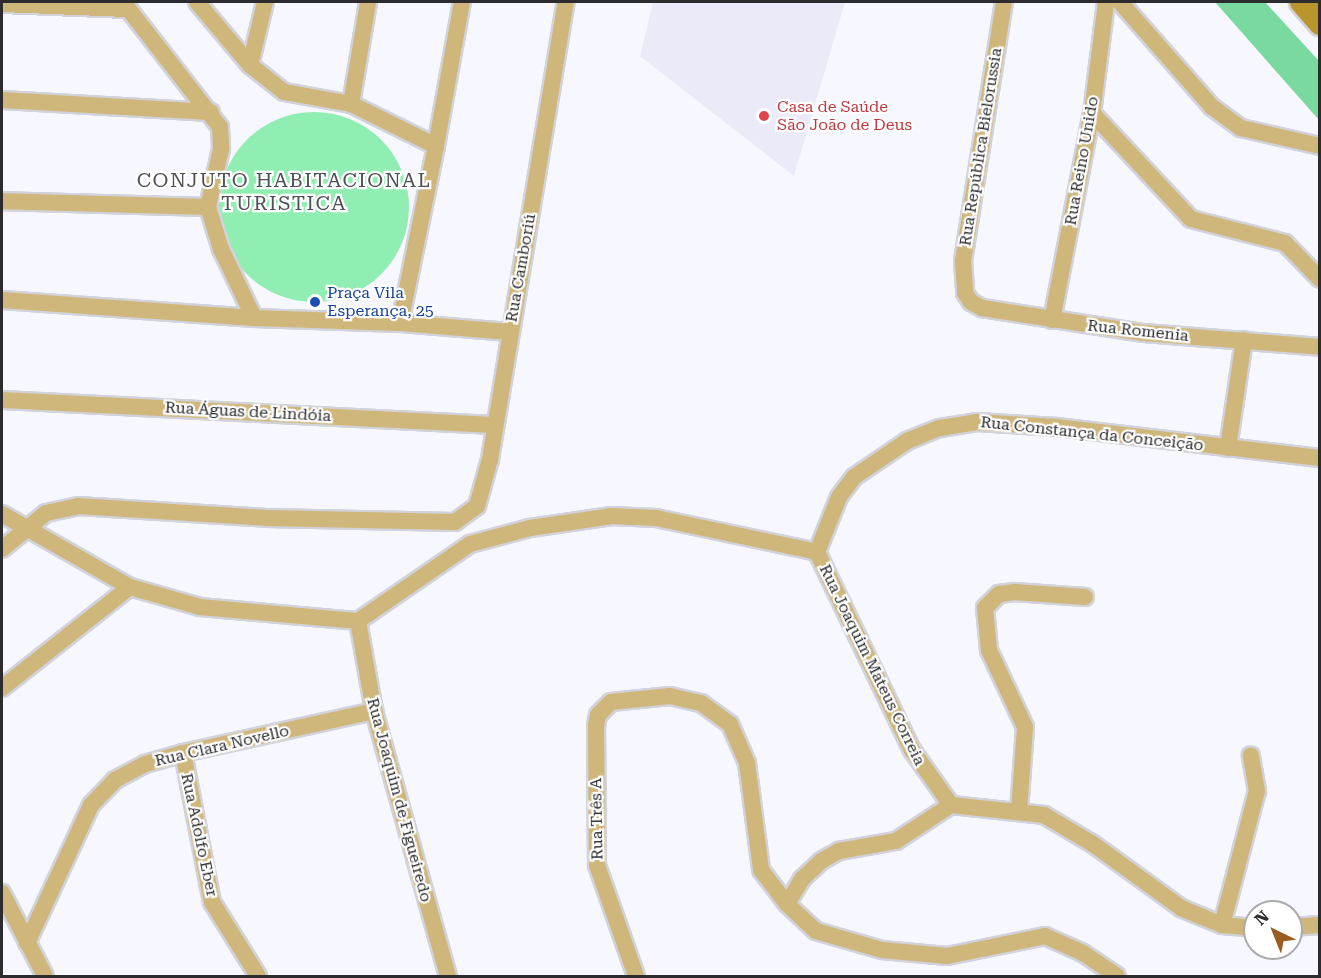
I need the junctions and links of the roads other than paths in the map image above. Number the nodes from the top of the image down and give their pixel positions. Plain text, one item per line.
1 (197, 2) edge
2 (265, 2) edge
3 (368, 2) edge
4 (462, 2) edge
5 (566, 2) edge
6 (1004, 2) edge
7 (1106, 2) edge
8 (1120, 2) edge
9 (1302, 2) edge
10 (4, 3) edge
11 (125, 5) edge
12 (1320, 23) edge
13 (250, 65) junction
14 (2, 100) edge
15 (351, 104) junction
16 (211, 112) junction
17 (1092, 113) junction
18 (436, 146) junction
19 (1320, 146) edge
20 (2, 201) edge
21 (208, 207) junction
22 (1320, 279) edge
23 (964, 293) joint
24 (2, 300) edge
25 (254, 318) junction
26 (1052, 320) junction
27 (400, 323) junction
28 (510, 332) junction
29 (1244, 340) junction
30 (1320, 347) edge
31 (2, 400) edge
32 (495, 425) junction
33 (1228, 448) junction
34 (1320, 458) edge
35 (2, 514) edge
36 (28, 526) junction
37 (2, 549) edge
38 (817, 552) junction
39 (130, 587) junction
40 (1085, 597) dead end
41 (358, 621) junction
42 (2, 688) edge
43 (374, 711) junction
44 (183, 753) junction
45 (1251, 756) dead end
46 (951, 805) junction
47 (1019, 811) junction
48 (2, 893) edge
49 (787, 904) junction
50 (1222, 925) junction
51 (1320, 925) edge
52 (1303, 926) edge
53 (1243, 927) edge
54 (27, 943) junction
55 (45, 976) edge
56 (258, 976) edge
57 (448, 976) edge
58 (636, 976) edge
59 (1117, 976) edge

1 - 13 street
2 - 13 street
3 - 15 street
4 - 18 street
5 - 28 street, Rua Camboriú
6 - 23 street, Rua República Bielorussia
7 - 17 street, Rua Reino Unido
8 - 19 street
9 - 12 main road
10 - 11 street
11 - 16 street
13 - 15 street
14 - 16 street
15 - 18 street
16 - 21 street
17 - 22 street
17 - 26 street, Rua Reino Unido
18 - 27 street
20 - 21 street
21 - 25 street
23 - 26 street, Rua Romenia
24 - 25 street
25 - 27 street
26 - 29 street, Rua Romenia
27 - 28 street
28 - 32 street, Rua Camboriú
29 - 30 street, Rua Romenia
29 - 33 street
31 - 32 street, Rua Águas de Lindóia
32 - 36 street, Rua Camboriú
33 - 34 street, Rua Constança da Conceição
33 - 38 street, Rua Constança da Conceição
35 - 36 street
36 - 37 street
36 - 39 street
38 - 41 street
38 - 46 street, Rua Joaquim Mateus Correia
39 - 41 street
39 - 42 street
40 - 47 street
41 - 43 street, Rua Joaquim de Figueiredo
43 - 44 street, Rua Clara Novello
43 - 57 street, Rua Joaquim de Figueiredo
44 - 54 street, Rua Clara Novello
44 - 56 street, Rua Adolfo Eber
45 - 50 street
46 - 47 street
46 - 49 street
47 - 50 street
48 - 54 street
49 - 58 street, Rua Três A
49 - 59 street
50 - 53 street
51 - 52 street
54 - 55 street

